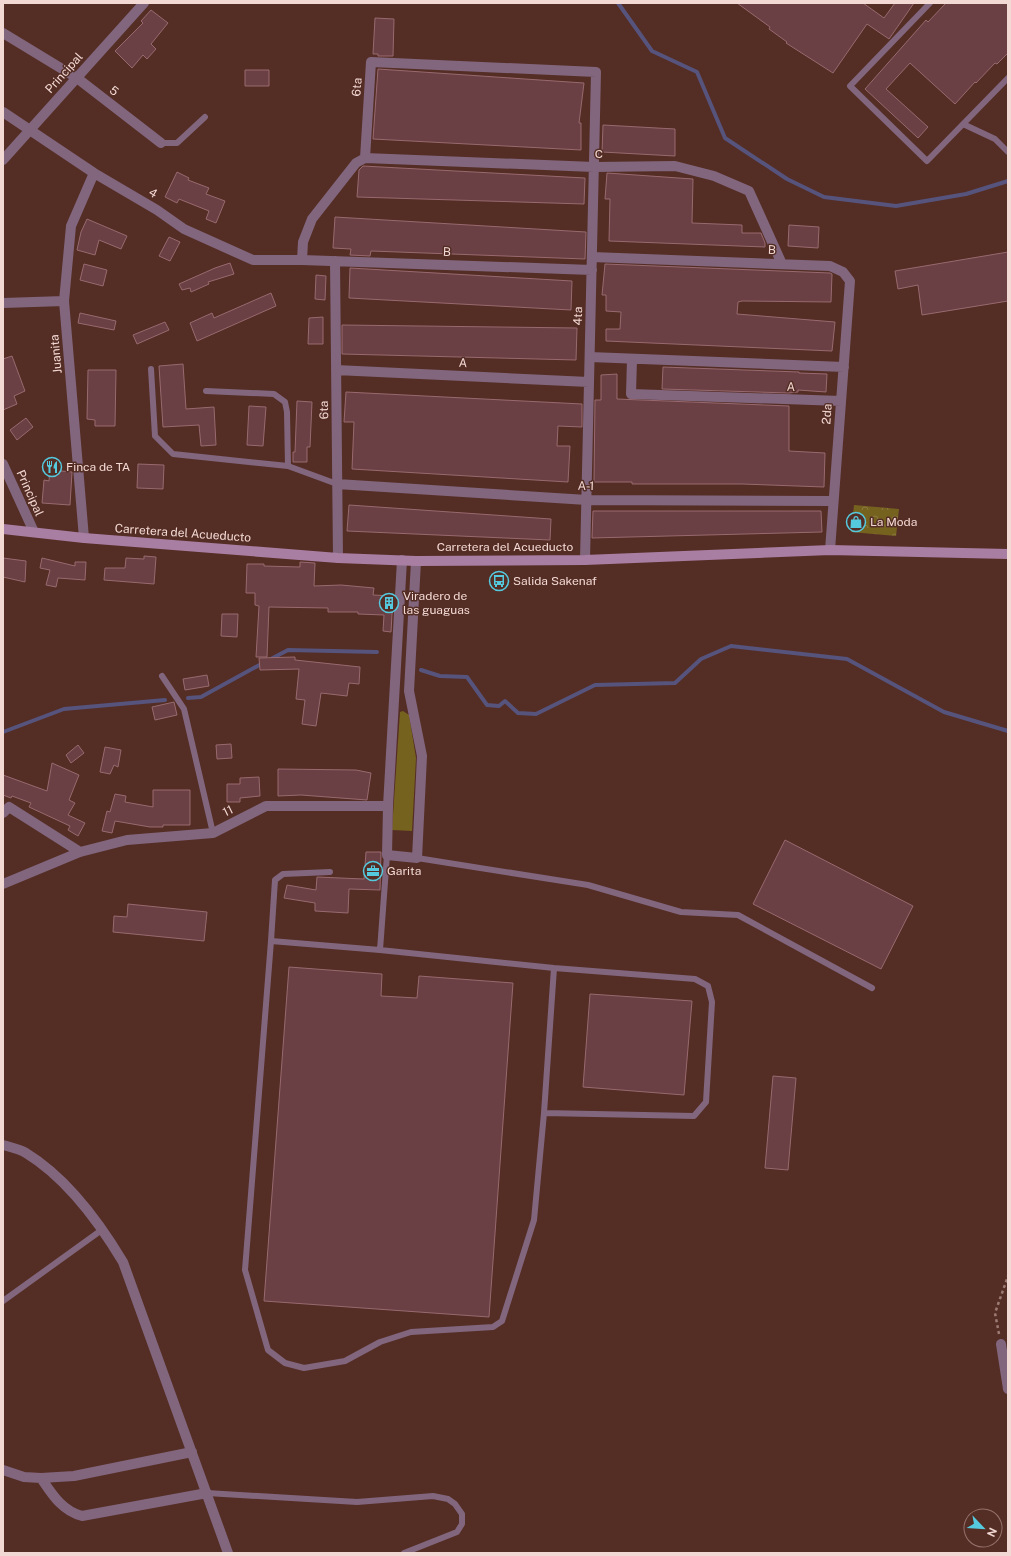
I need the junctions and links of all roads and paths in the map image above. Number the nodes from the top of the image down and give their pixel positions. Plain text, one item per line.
1 (144, 3) edge
2 (930, 3) edge
3 (3, 33) edge
4 (372, 62) joint
5 (77, 78) junction
6 (1008, 78) edge
7 (3, 112) edge
8 (204, 117) dead end
9 (963, 124) junction
10 (31, 131) junction
11 (161, 144) joint
12 (1008, 152) edge
13 (365, 158) junction
14 (3, 160) edge
15 (594, 167) junction
16 (94, 173) junction
17 (592, 257) junction
18 (302, 260) junction
19 (336, 261) junction
20 (782, 264) junction
21 (592, 270) junction
22 (850, 281) joint
23 (64, 301) junction
24 (3, 303) edge
25 (590, 357) junction
26 (632, 359) junction
27 (844, 367) junction
28 (151, 369) dead end
29 (336, 370) junction
30 (589, 382) junction
31 (206, 391) dead end
32 (841, 401) junction
33 (3, 464) edge
34 (288, 466) junction
35 (338, 484) junction
36 (587, 500) junction
37 (834, 501) junction
38 (3, 529) edge
39 (34, 532) junction
40 (84, 538) junction
41 (830, 550) junction
42 (1008, 554) edge
43 (338, 558) junction
44 (402, 560) junction
45 (585, 560) junction
46 (416, 561) junction
47 (162, 676) dead end
48 (388, 806) junction
49 (3, 813) edge
50 (213, 833) junction
51 (80, 852) junction
52 (387, 855) junction
53 (417, 858) junction
54 (330, 872) dead end
55 (3, 884) edge
56 (271, 941) junction
57 (380, 950) junction
58 (554, 968) junction
59 (872, 988) dead end
60 (544, 1113) junction
61 (3, 1145) edge
62 (103, 1229) junction
63 (1008, 1276) edge
64 (3, 1301) edge
65 (1001, 1344) joint
66 (1008, 1389) edge
67 (192, 1452) junction
68 (3, 1470) edge
69 (41, 1478) junction
70 (207, 1493) junction
71 (228, 1553) edge
72 (404, 1553) edge

1 - 5 street, Principal
2 - 9 lane
3 - 5 street, 5
4 - 13 street, 6ta
4 - 15 street, 4ta
5 - 10 street, Principal
5 - 11 street, 5
6 - 9 lane
7 - 10 street, 4
8 - 11 lane, 5
9 - 12 lane
10 - 14 street, Principal
10 - 16 street, 4
13 - 15 street, C
13 - 18 street
15 - 17 street, 4ta
15 - 20 street, C
16 - 18 street, 4
16 - 23 street, Juanita
17 - 20 street, B
17 - 21 street, 4ta
18 - 19 street, B
19 - 21 street, B
19 - 29 street, 6ta
20 - 22 street, B
21 - 25 street, 4ta
22 - 27 street, 2da
23 - 24 street
23 - 40 street, Juanita
25 - 26 street, A
25 - 30 street, 4ta
26 - 27 street, A
26 - 32 street, A
27 - 32 street, 2da
28 - 34 lane
29 - 30 street, A
29 - 35 street, 6ta
30 - 36 street, 4ta
31 - 34 lane
32 - 37 street, 2da
33 - 39 street, Principal
34 - 35 lane
35 - 36 street, A-1
35 - 43 street, 6ta
36 - 37 street, A-1
36 - 45 street, 4ta
37 - 41 street, 2da
38 - 39 street, Carretera del Acueducto
39 - 40 street, Carretera del Acueducto
40 - 43 street, Carretera del Acueducto
41 - 42 street, Carretera del Acueducto
41 - 45 street, Carretera del Acueducto
43 - 44 street, Carretera del Acueducto
44 - 46 street, Carretera del Acueducto
44 - 48 street
45 - 46 street, Carretera del Acueducto
46 - 53 street
47 - 50 lane
48 - 50 street, 11
48 - 52 street
49 - 51 street
50 - 51 street, 11
51 - 55 street, 11
52 - 53 street
52 - 57 lane
53 - 59 lane
54 - 56 lane
56 - 57 lane
56 - 60 lane
57 - 58 lane
58 - 60 lane
58 - 60 lane
61 - 62 street
62 - 64 lane
62 - 67 street
63 - 65 path
65 - 66 street
67 - 69 street
67 - 70 street
68 - 69 street
69 - 70 street
70 - 71 street
70 - 72 lane

